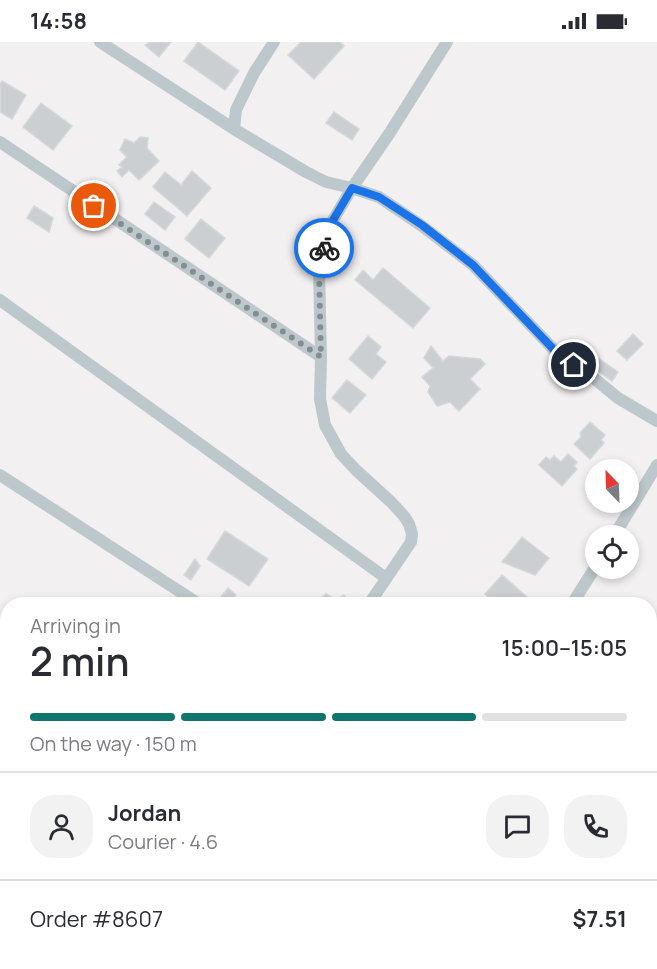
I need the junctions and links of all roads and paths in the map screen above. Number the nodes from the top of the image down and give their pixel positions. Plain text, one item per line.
1 (100, 42) edge
2 (274, 42) edge
3 (447, 42) edge
4 (234, 129) junction
5 (0, 142) edge
6 (352, 188) junction
7 (0, 300) edge
8 (321, 357) junction
9 (657, 421) edge
10 (657, 465) edge
11 (0, 475) edge
12 (621, 525) edge
13 (387, 578) junction
14 (588, 579) edge
15 (188, 597) edge
16 (374, 597) edge
17 (576, 597) edge

1 - 4 street
2 - 4 street
3 - 6 street
4 - 6 street
5 - 8 street
6 - 8 street
6 - 9 street
7 - 13 street
8 - 13 street
10 - 12 street
11 - 15 street
13 - 16 street
14 - 17 street

